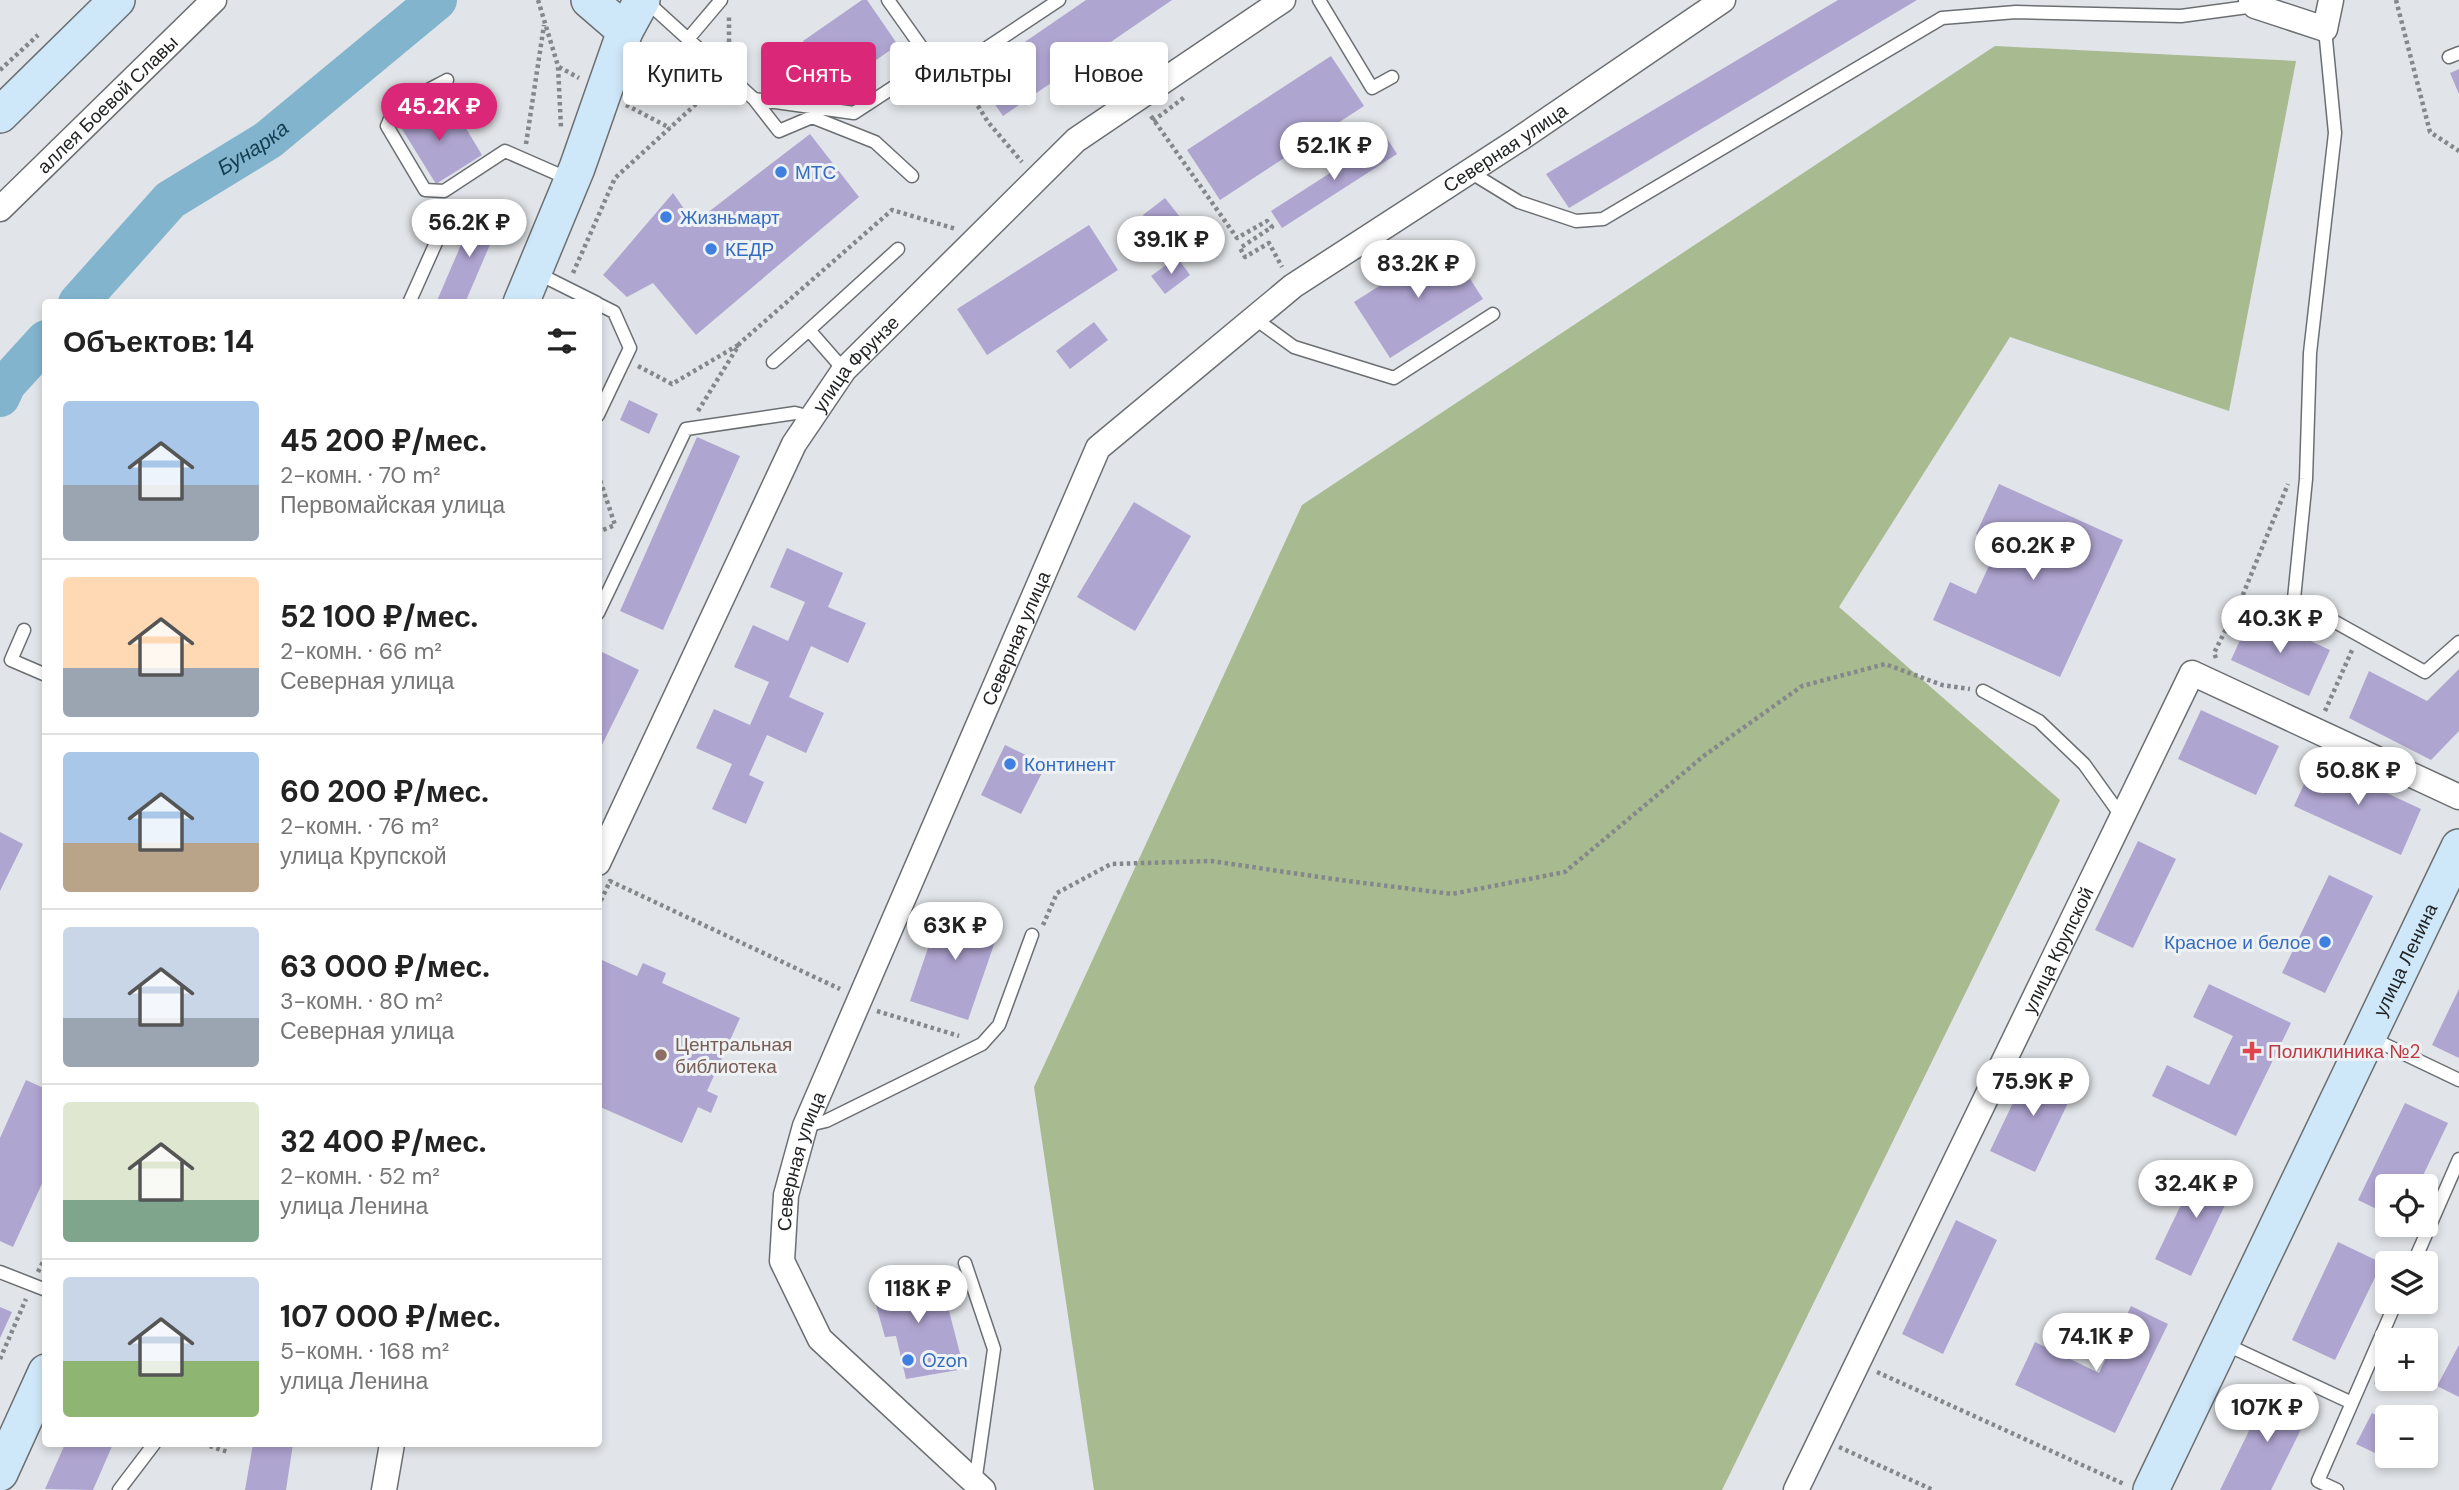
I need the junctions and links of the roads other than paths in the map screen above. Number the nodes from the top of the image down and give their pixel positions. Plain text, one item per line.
1 (117, 0) edge
2 (214, 0) edge
3 (589, 0) edge
4 (643, 0) edge
5 (722, 0) edge
6 (888, 0) edge
7 (1059, 0) edge
8 (1283, 0) edge
9 (1319, 0) edge
10 (1723, 0) edge
11 (2330, 0) edge
12 (2253, 3) edge
13 (2325, 29) junction
14 (625, 31) junction
15 (688, 38) junction
16 (918, 42) edge
17 (996, 42) edge
18 (1392, 77) dead end
19 (447, 79) dead end
20 (890, 89) edge
21 (754, 99) junction
22 (0, 115) edge
23 (1470, 172) junction
24 (912, 176) dead end
25 (572, 180) junction
26 (0, 209) edge
27 (451, 209) dead end
28 (898, 248) dead end
29 (528, 287) edge
30 (411, 299) edge
31 (589, 299) edge
32 (602, 305) edge
33 (1493, 314) dead end
34 (1254, 318) junction
35 (809, 330) junction
36 (772, 362) dead end
37 (844, 370) junction
38 (602, 407) edge
39 (811, 417) junction
40 (602, 605) edge
41 (24, 631) dead end
42 (2459, 642) edge
43 (42, 673) edge
44 (1983, 691) road end
45 (2459, 797) edge
46 (2122, 818) junction
47 (2459, 846) edge
48 (602, 854) edge
49 (1032, 935) road end
50 (2368, 1037) junction
51 (2459, 1080) edge
52 (805, 1126) junction
53 (2459, 1159) edge
54 (2419, 1251) edge
55 (965, 1263) dead end
56 (0, 1272) edge
57 (42, 1289) edge
58 (2391, 1314) edge
59 (2222, 1342) junction
60 (42, 1381) edge
61 (2352, 1404) junction
62 (151, 1447) edge
63 (391, 1447) edge
64 (0, 1473) edge
65 (979, 1487) edge
66 (2137, 1487) edge
67 (119, 1490) edge
68 (384, 1490) edge
69 (1796, 1490) edge
70 (2337, 1490) edge

1 - 22 main road
2 - 26 street, аллея Боевой Славы
3 - 14 main road
4 - 14 main road
4 - 15 lane
5 - 15 lane
6 - 16 lane
7 - 17 lane
8 - 37 street, улица Фрунзе
9 - 18 lane
10 - 23 street, Северная улица
11 - 13 street
12 - 13 street
12 - 23 lane
13 - 42 lane
14 - 25 main road
15 - 21 lane
19 - 25 lane
20 - 21 lane
21 - 24 lane
23 - 34 street, Северная улица
25 - 29 main road
27 - 30 lane
28 - 35 lane
29 - 31 lane
32 - 38 lane
33 - 34 lane
34 - 52 street, Северная улица
35 - 36 lane
35 - 37 lane
37 - 39 street, улица Фрунзе
39 - 40 lane
39 - 48 street, улица Фрунзе
41 - 43 lane
44 - 46 lane
45 - 46 street, улица Крупской
46 - 69 street, улица Крупской
47 - 50 main road, улица Ленина
49 - 52 lane
50 - 51 lane
50 - 59 main road, улица Ленина
52 - 65 street, Северная улица
53 - 54 lane
55 - 65 lane
56 - 57 lane
58 - 61 lane
59 - 61 lane
59 - 66 main road, улица Ленина
60 - 64 main road
61 - 70 lane
62 - 67 lane
63 - 68 street

